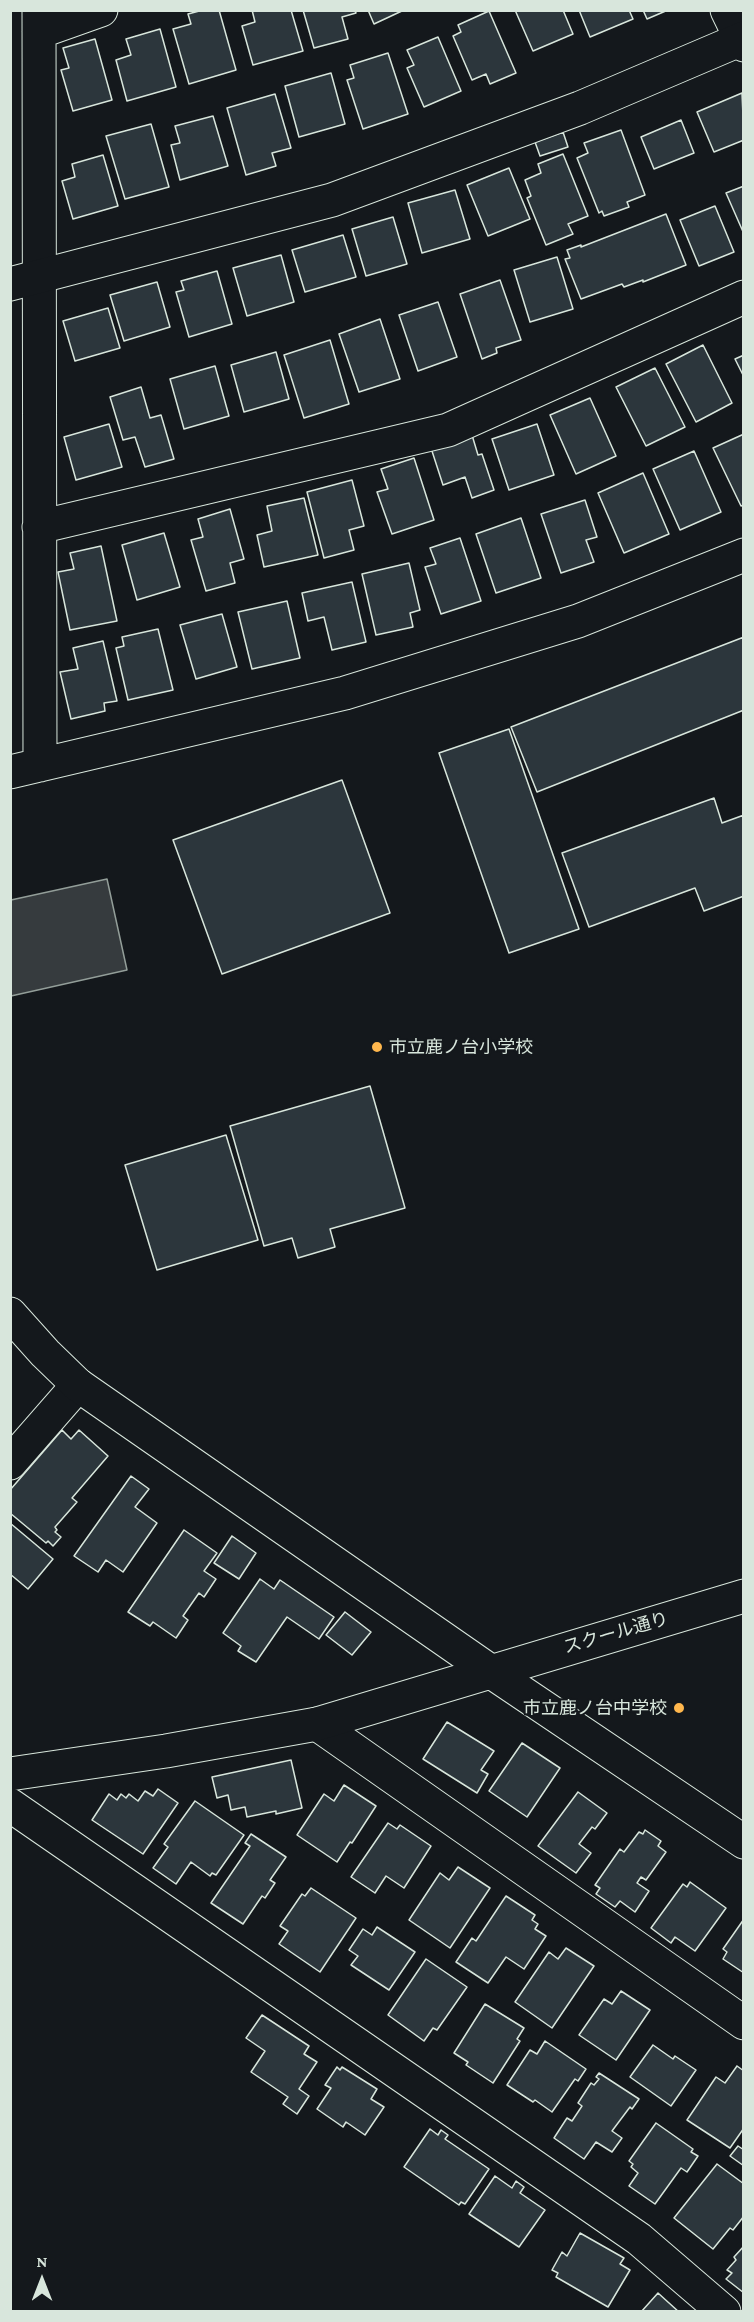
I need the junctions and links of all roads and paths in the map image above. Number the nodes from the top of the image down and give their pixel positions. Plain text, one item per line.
1 (101, 10) edge
2 (39, 21) edge
3 (739, 33) edge
4 (25, 281) edge
5 (744, 297) edge
6 (39, 527) junction
7 (744, 555) edge
8 (25, 768) edge
9 (10, 1314) edge
10 (78, 1385) junction
11 (10, 1463) edge
12 (744, 1596) edge
13 (489, 1671) junction
14 (317, 1724) junction
15 (10, 1774) edge
16 (10, 1805) edge
17 (744, 1842) edge
18 (744, 2023) edge
19 (724, 2312) edge

1 - 2 street
2 - 4 street
3 - 4 street
4 - 6 street
5 - 6 street
6 - 8 street
7 - 8 street
9 - 10 street
10 - 11 street
10 - 13 street
12 - 13 street, スクール通り
13 - 14 street, スクール通り
13 - 17 street
14 - 15 street, スクール通り
14 - 18 street
16 - 19 street

